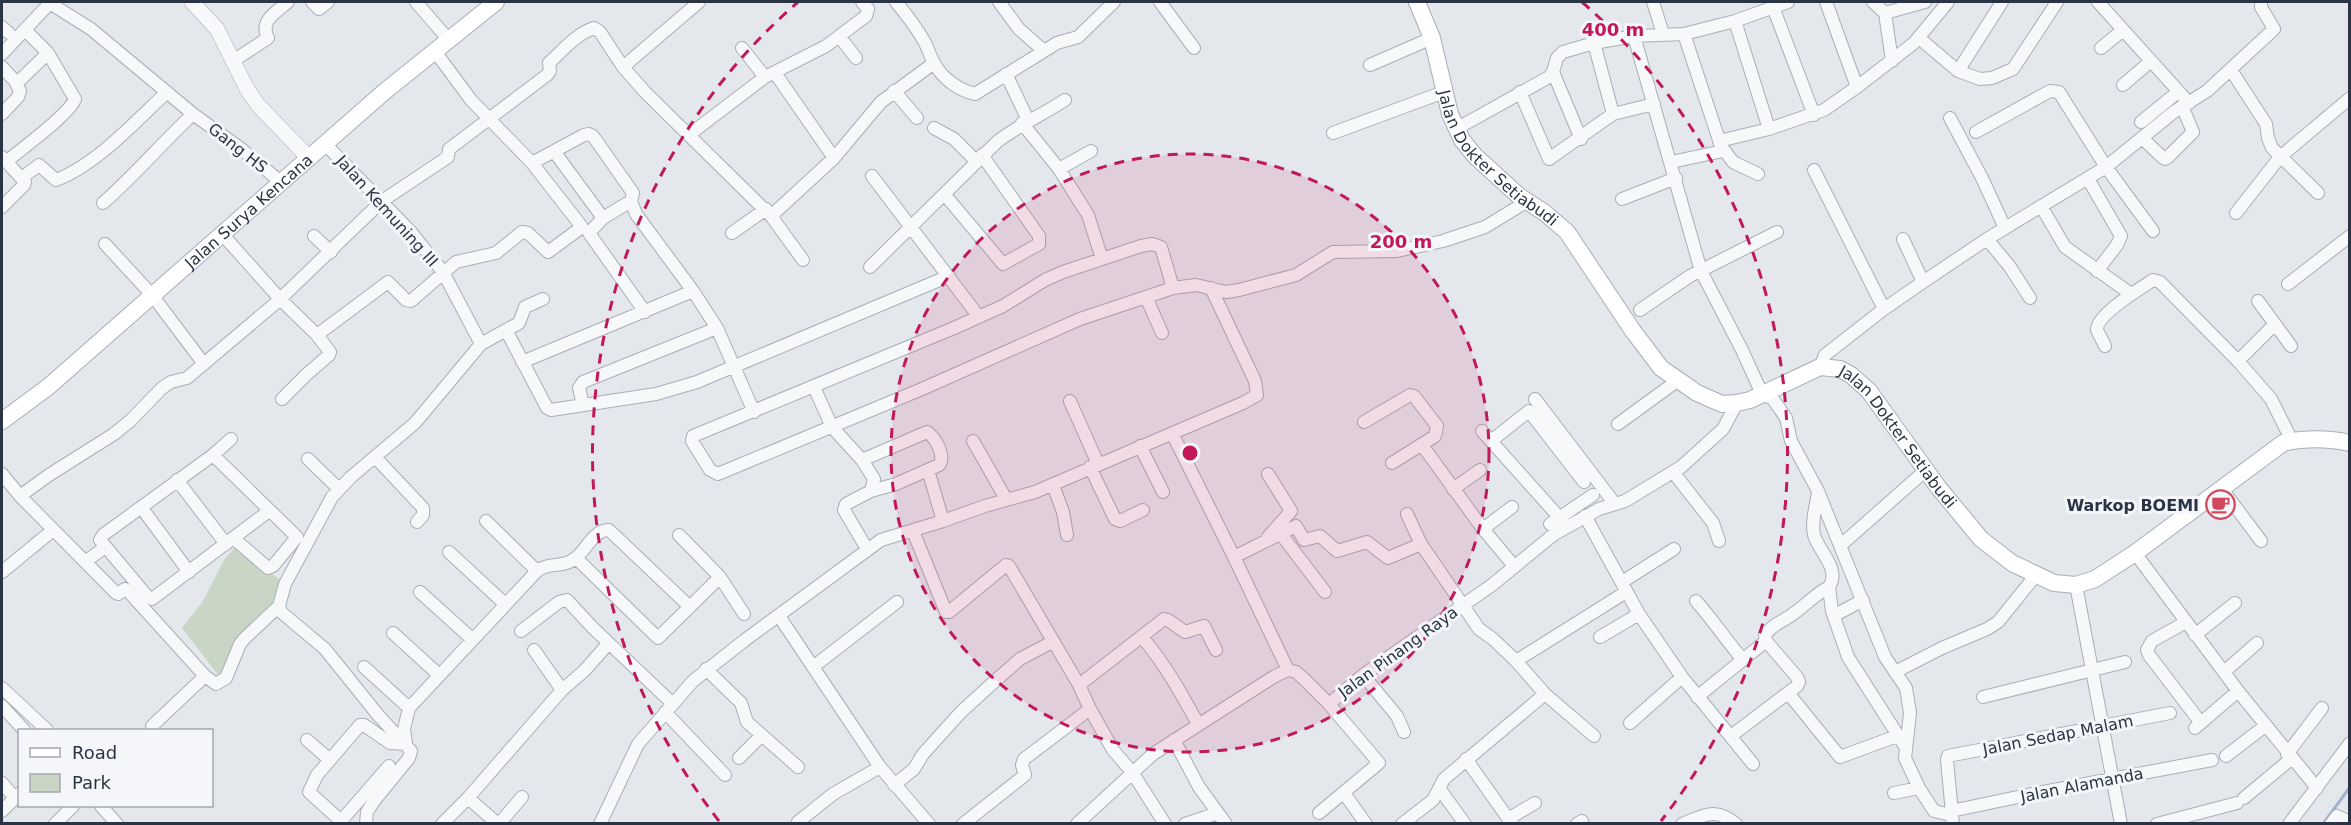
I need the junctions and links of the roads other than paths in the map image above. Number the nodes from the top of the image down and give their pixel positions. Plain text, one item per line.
1 (49, 2) edge
2 (192, 2) edge
3 (288, 2) edge
4 (312, 2) edge
5 (327, 2) edge
6 (416, 2) edge
7 (496, 2) edge
8 (699, 2) edge
9 (896, 2) edge
10 (999, 2) edge
11 (1114, 2) edge
12 (1160, 2) edge
13 (1418, 2) edge
14 (1653, 2) edge
15 (1788, 2) edge
16 (1826, 2) edge
17 (1873, 2) edge
18 (1925, 2) edge
19 (1948, 2) edge
20 (2002, 2) edge
21 (2057, 2) edge
22 (2098, 2) edge
23 (2261, 2) edge
24 (864, 5) edge
25 (1766, 6) edge
26 (1885, 13) junction
27 (1735, 21) junction
28 (26, 30) junction
29 (2123, 30) junction
30 (1663, 34) junction
31 (1684, 34) junction
32 (839, 36) junction
33 (1634, 36) junction
34 (1432, 38) junction
35 (1919, 38) junction
36 (448, 39) junction
37 (1594, 43) junction
38 (741, 48) dead end
39 (1194, 48) dead end
40 (2101, 48) dead end
41 (434, 50) junction
42 (1044, 51) junction
43 (48, 53) junction
44 (2, 54) edge
45 (856, 58) dead end
46 (233, 61) junction
47 (1892, 61) junction
48 (2151, 61) junction
49 (934, 63) junction
50 (1370, 65) dead end
51 (2, 67) edge
52 (623, 67) junction
53 (2231, 70) junction
54 (1958, 71) junction
55 (1553, 72) junction
56 (1006, 74) junction
57 (770, 75) junction
58 (17, 83) junction
59 (2123, 85) dead end
60 (1857, 87) junction
61 (894, 91) junction
62 (167, 92) junction
63 (1444, 92) junction
64 (1520, 92) junction
65 (2178, 92) junction
66 (2349, 98) edge
67 (1065, 100) dead end
68 (1654, 104) junction
69 (2186, 104) junction
70 (2, 114) edge
71 (193, 114) junction
72 (1613, 114) junction
73 (1814, 115) junction
74 (917, 118) dead end
75 (1950, 118) dead end
76 (489, 119) junction
77 (1025, 122) junction
78 (2141, 122) dead end
79 (933, 128) dead end
80 (1456, 129) junction
81 (1769, 129) junction
82 (1976, 132) dead end
83 (1333, 133) dead end
84 (690, 134) junction
85 (2142, 138) junction
86 (1581, 139) junction
87 (325, 144) junction
88 (1721, 146) junction
89 (1091, 151) dead end
90 (556, 154) dead end
91 (2280, 157) junction
92 (309, 158) junction
93 (834, 158) junction
94 (979, 158) junction
95 (4, 159) edge
96 (1671, 162) junction
97 (532, 163) junction
98 (2106, 167) junction
99 (1059, 170) junction
100 (1814, 170) dead end
101 (1758, 174) dead end
102 (872, 176) dead end
103 (23, 177) junction
104 (1676, 178) junction
105 (2088, 179) junction
106 (282, 183) junction
107 (2318, 192) dead end
108 (945, 195) junction
109 (1622, 199) dead end
110 (382, 201) junction
111 (631, 201) junction
112 (103, 203) dead end
113 (1523, 204) junction
114 (2041, 206) junction
115 (2, 207) edge
116 (768, 212) junction
117 (2236, 213) dead end
118 (603, 218) junction
119 (910, 226) junction
120 (2005, 228) junction
121 (2153, 231) dead end
122 (1777, 232) dead end
123 (732, 233) dead end
124 (223, 235) junction
125 (314, 236) dead end
126 (2349, 236) edge
127 (1903, 239) dead end
128 (1987, 239) junction
129 (105, 244) dead end
130 (331, 252) junction
131 (1102, 259) junction
132 (803, 260) dead end
133 (870, 267) dead end
134 (1701, 271) junction
135 (2097, 271) junction
136 (443, 272) junction
137 (949, 276) junction
138 (1923, 282) junction
139 (2288, 284) dead end
140 (1173, 288) junction
141 (1212, 288) junction
142 (693, 291) junction
143 (2131, 294) junction
144 (152, 296) junction
145 (1146, 297) junction
146 (2030, 298) dead end
147 (280, 299) junction
148 (543, 299) dead end
149 (2258, 301) dead end
150 (1884, 309) junction
151 (1640, 310) dead end
152 (645, 312) junction
153 (979, 317) junction
154 (2275, 324) junction
155 (717, 328) junction
156 (506, 330) junction
157 (1162, 333) dead end
158 (317, 335) junction
159 (482, 344) junction
160 (2105, 346) dead end
161 (2291, 346) dead end
162 (2238, 361) junction
163 (522, 362) junction
164 (204, 364) junction
165 (1820, 367) junction
166 (734, 368) junction
167 (1677, 381) junction
168 (814, 387) junction
169 (1762, 394) junction
170 (282, 399) dead end
171 (1535, 399) dead end
172 (1070, 401) dead end
173 (1737, 404) junction
174 (583, 405) junction
175 (754, 412) junction
176 (2, 421) edge
177 (1364, 422) dead end
178 (1618, 424) dead end
179 (832, 427) junction
180 (1482, 431) dead end
181 (1172, 433) junction
182 (231, 439) dead end
183 (973, 441) dead end
184 (1491, 441) junction
185 (2292, 441) junction
186 (2349, 443) edge
187 (1422, 445) junction
188 (1140, 446) junction
189 (213, 455) junction
190 (375, 457) junction
191 (308, 459) dead end
192 (862, 460) junction
193 (1392, 463) dead end
194 (1094, 466) junction
195 (927, 470) junction
196 (1480, 470) dead end
197 (1926, 470) junction
198 (1673, 472) junction
199 (2, 474) edge
200 (1268, 474) dead end
201 (177, 480) junction
202 (1584, 482) dead end
203 (1053, 485) junction
204 (339, 489) junction
205 (1453, 489) junction
206 (2222, 489) junction
207 (871, 491) junction
208 (1818, 491) junction
209 (1163, 492) dead end
210 (1593, 495) dead end
211 (20, 496) junction
212 (1006, 499) junction
213 (1614, 504) junction
214 (141, 507) junction
215 (1512, 507) dead end
216 (1143, 510) dead end
217 (270, 511) junction
218 (1407, 514) dead end
219 (1585, 516) junction
220 (486, 521) dead end
221 (943, 521) junction
222 (417, 522) dead end
223 (1559, 522) junction
224 (1483, 529) junction
225 (53, 530) junction
226 (913, 531) junction
227 (1281, 534) junction
228 (679, 535) dead end
229 (1067, 535) dead end
230 (229, 541) junction
231 (1719, 541) dead end
232 (2260, 541) dead end
233 (1263, 543) junction
234 (1421, 544) junction
235 (1841, 545) junction
236 (105, 547) junction
237 (867, 549) junction
238 (1674, 549) dead end
239 (449, 552) dead end
240 (2135, 553) junction
241 (1234, 557) junction
242 (576, 558) junction
243 (85, 562) junction
244 (1514, 566) junction
245 (537, 571) junction
246 (2, 572) edge
247 (189, 572) junction
248 (2036, 575) junction
249 (720, 577) junction
250 (2076, 585) junction
251 (1829, 586) junction
252 (1624, 587) junction
253 (420, 592) dead end
254 (1325, 592) dead end
255 (1863, 600) junction
256 (1696, 601) dead end
257 (897, 602) dead end
258 (2235, 603) dead end
259 (505, 604) junction
260 (279, 606) junction
261 (1462, 606) junction
262 (690, 607) junction
263 (1832, 611) junction
264 (744, 614) dead end
265 (1639, 614) junction
266 (779, 616) junction
267 (2186, 622) junction
268 (520, 631) dead end
269 (393, 633) dead end
270 (2195, 635) junction
271 (1142, 637) junction
272 (1600, 637) dead end
273 (472, 639) junction
274 (1766, 641) junction
275 (1052, 642) junction
276 (2258, 643) dead end
277 (608, 644) junction
278 (534, 650) dead end
279 (1216, 651) dead end
280 (1743, 660) junction
281 (1516, 661) junction
282 (2125, 662) dead end
283 (364, 667) dead end
284 (813, 667) junction
285 (706, 669) junction
286 (1288, 670) junction
287 (2092, 670) junction
288 (1895, 672) junction
289 (2224, 672) junction
290 (439, 675) junction
291 (1363, 675) junction
292 (205, 676) junction
293 (1682, 676) junction
294 (1079, 685) junction
295 (2, 688) edge
296 (562, 690) junction
297 (2238, 692) junction
298 (1545, 694) junction
299 (1789, 694) junction
300 (1697, 697) junction
301 (1983, 697) dead end
302 (1329, 704) junction
303 (2, 706) edge
304 (409, 708) junction
305 (669, 708) junction
306 (2322, 708) dead end
307 (1090, 709) junction
308 (2170, 713) dead end
309 (1630, 723) dead end
310 (1198, 724) junction
311 (152, 726) dead end
312 (2265, 726) junction
313 (2102, 727) junction
314 (23, 729) edge
315 (45, 729) edge
316 (1404, 732) dead end
317 (761, 736) junction
318 (1594, 736) dead end
319 (1731, 736) junction
320 (1897, 736) junction
321 (308, 740) dead end
322 (1174, 740) junction
323 (2349, 743) edge
324 (406, 744) junction
325 (1906, 747) junction
326 (2226, 756) dead end
327 (2289, 756) junction
328 (739, 758) dead end
329 (1466, 759) junction
330 (330, 760) junction
331 (2212, 760) dead end
332 (1753, 764) dead end
333 (389, 766) dead end
334 (798, 767) dead end
335 (880, 767) junction
336 (1132, 772) junction
337 (725, 775) dead end
338 (2113, 778) junction
339 (2, 783) edge
340 (894, 785) junction
341 (1439, 788) junction
342 (1919, 788) junction
343 (2317, 788) junction
344 (1344, 793) junction
345 (1894, 793) dead end
346 (17, 796) edge
347 (522, 797) dead end
348 (468, 798) junction
349 (1535, 803) dead end
350 (73, 807) edge
351 (107, 808) edge
352 (2, 811) edge
353 (1319, 813) dead end
354 (1222, 818) edge
355 (1952, 818) edge
356 (1510, 821) edge
357 (798, 822) dead end
358 (2349, 822) edge
359 (496, 823) edge
360 (55, 824) edge
361 (117, 824) edge
362 (366, 824) edge
363 (442, 824) edge
364 (600, 824) edge
365 (929, 824) edge
366 (963, 824) edge
367 (1077, 824) edge
368 (1165, 824) edge
369 (1185, 824) edge
370 (1366, 824) edge
371 (1402, 824) edge
372 (1465, 824) edge
373 (1682, 824) edge
374 (1736, 824) edge
375 (2121, 824) edge
376 (2157, 824) edge
377 (2289, 824) edge
378 (2331, 824) edge

1 - 28 street
1 - 62 street, Gang HS
2 - 46 street
3 - 46 street
4 - 5 street
6 - 36 street
7 - 36 main road, Jalan Surya Kencana
8 - 52 street
9 - 49 street
10 - 42 street
11 - 42 street
12 - 39 street
13 - 34 main road, Jalan Dokter Setiabudi
14 - 30 street
15 - 25 street
16 - 60 street
17 - 26 street
18 - 26 street
19 - 35 street
20 - 54 street
21 - 54 street
22 - 29 street
23 - 53 street
24 - 32 street
25 - 27 street
25 - 73 street
26 - 47 street
27 - 31 street
27 - 81 street
28 - 43 street
28 - 44 street
29 - 40 street
29 - 48 street
30 - 31 street
30 - 33 street
31 - 88 street
32 - 45 street
32 - 57 street
33 - 37 street
33 - 68 street
34 - 50 street
34 - 63 main road, Jalan Dokter Setiabudi
35 - 47 street
35 - 54 street
36 - 41 main road, Jalan Surya Kencana
37 - 55 street
37 - 72 street
38 - 57 street
41 - 76 street
41 - 87 main road, Jalan Surya Kencana
42 - 56 street
43 - 58 street
43 - 95 street
46 - 92 street
47 - 60 street
48 - 59 street
48 - 65 street
49 - 56 street
49 - 61 street
51 - 58 street
52 - 76 street
52 - 84 street
53 - 69 street
53 - 91 street
55 - 64 street
55 - 86 street
56 - 77 street
57 - 84 street
57 - 93 street
58 - 70 street
60 - 73 street
61 - 74 street
61 - 93 street
62 - 71 street, Gang HS
62 - 103 street
63 - 80 main road, Jalan Dokter Setiabudi
63 - 83 street
64 - 80 street
64 - 86 street
65 - 69 street
65 - 78 street
66 - 91 street
67 - 77 street
68 - 72 street
68 - 96 street
69 - 85 street
69 - 85 street
71 - 106 street, Gang HS
71 - 112 street
72 - 86 street
73 - 81 street
75 - 120 street
76 - 97 street
76 - 110 street
77 - 94 street
77 - 99 street
79 - 94 street
80 - 113 main road, Jalan Dokter Setiabudi
81 - 88 street
82 - 98 street
84 - 116 street
85 - 98 street
87 - 92 main road, Jalan Surya Kencana
87 - 110 street, Jalan Kemuning III
88 - 96 street
88 - 101 street
89 - 99 street
90 - 118 street
91 - 107 street
91 - 117 street
92 - 106 main road, Jalan Surya Kencana
93 - 116 street
94 - 108 street
94 - 108 street
95 - 103 street
96 - 104 street
97 - 111 street
97 - 136 street
98 - 105 street
98 - 121 street
99 - 131 street
100 - 150 street
102 - 119 street
103 - 115 street
104 - 109 street
104 - 134 street
105 - 114 street
105 - 135 street
106 - 124 main road, Jalan Surya Kencana
108 - 119 street
110 - 130 street
110 - 136 street, Jalan Kemuning III
111 - 118 street
111 - 142 street
113 - 141 street
113 - 167 main road, Jalan Dokter Setiabudi
114 - 120 street
114 - 135 street
116 - 123 street
116 - 132 street
118 - 152 street
119 - 133 street
119 - 137 street
120 - 128 street
122 - 134 street
124 - 144 main road, Jalan Surya Kencana
124 - 147 street
125 - 130 street
126 - 139 street
127 - 138 street
128 - 138 street
128 - 146 street
129 - 144 street
130 - 147 street
131 - 140 street
131 - 153 street
134 - 151 street
134 - 169 street
135 - 143 street
136 - 158 street
136 - 159 street, Jalan Kemuning III
137 - 153 street
137 - 166 street
138 - 150 street
140 - 141 street
140 - 145 street
141 - 181 street
142 - 152 street
142 - 155 street
143 - 160 street
143 - 162 street
144 - 164 street
144 - 176 main road, Jalan Surya Kencana
145 - 157 street
145 - 179 street
147 - 158 street
147 - 164 street
148 - 156 street
149 - 154 street
150 - 165 street
152 - 163 street
153 - 168 street
154 - 161 street
154 - 162 street
155 - 166 street
155 - 174 street
156 - 159 street
156 - 163 street
158 - 170 street
159 - 190 street
162 - 185 street
163 - 174 street
164 - 211 street
165 - 169 main road, Jalan Dokter Setiabudi
165 - 197 main road, Jalan Dokter Setiabudi
166 - 174 street
166 - 175 street
167 - 173 main road, Jalan Dokter Setiabudi
167 - 178 street
168 - 175 street
168 - 179 street
169 - 173 main road, Jalan Dokter Setiabudi
169 - 208 street
171 - 213 street
172 - 194 street
173 - 198 street, Jalan Pinang Raya
175 - 179 street
177 - 187 street
179 - 192 street
180 - 184 street
181 - 188 street
181 - 241 street
182 - 189 street
183 - 212 street
184 - 202 street
184 - 223 street
185 - 186 main road
185 - 206 main road
187 - 193 street
187 - 205 street
188 - 194 street
188 - 209 street
189 - 201 street
189 - 217 street
190 - 204 street
190 - 222 street
191 - 204 street
192 - 195 street
192 - 207 street
194 - 203 street
194 - 216 street
195 - 207 street
195 - 221 street
196 - 205 street
197 - 235 street
197 - 248 main road, Jalan Dokter Setiabudi
198 - 213 street, Jalan Pinang Raya
198 - 231 street
199 - 211 street
200 - 233 street
201 - 214 street
201 - 230 street
203 - 212 street
203 - 229 street
204 - 260 street
205 - 224 street
206 - 232 street
206 - 240 main road
207 - 237 street
208 - 235 street
208 - 251 street
210 - 223 street
211 - 225 street
212 - 221 street
213 - 219 street, Jalan Pinang Raya
214 - 236 street
214 - 247 street
215 - 224 street
217 - 230 street
217 - 230 street
218 - 234 street
219 - 223 street, Jalan Pinang Raya
219 - 252 street
220 - 245 street
221 - 226 street
223 - 244 street, Jalan Pinang Raya
224 - 244 street
225 - 243 street
225 - 246 street
226 - 237 street
226 - 275 street
227 - 233 street
227 - 234 street
227 - 254 street
228 - 249 street
230 - 247 street
233 - 241 street
234 - 261 street
235 - 255 street
236 - 243 street
236 - 247 street
237 - 266 street
238 - 252 street
239 - 259 street
240 - 250 main road
240 - 267 street
241 - 286 street
242 - 245 street
242 - 262 street
242 - 262 street
243 - 292 street
244 - 261 street, Jalan Pinang Raya
245 - 259 street
248 - 250 main road, Jalan Dokter Setiabudi
248 - 288 street
249 - 262 street
249 - 264 street
250 - 287 street
251 - 263 street
251 - 274 street
252 - 265 street
252 - 281 street
253 - 273 street
255 - 263 street
255 - 288 street
256 - 280 street
257 - 284 street
258 - 270 street
259 - 273 street
260 - 292 street
260 - 324 street
261 - 281 street
261 - 291 street, Jalan Pinang Raya
263 - 320 street
265 - 272 street
265 - 293 street
266 - 284 street
266 - 285 street
267 - 270 street
267 - 297 street
268 - 277 street
269 - 290 street
270 - 289 street
271 - 279 street
271 - 294 street
271 - 310 street
273 - 290 street
274 - 280 street
274 - 299 street
275 - 294 street
275 - 340 street
276 - 289 street
277 - 296 street
277 - 305 street
278 - 296 street
280 - 300 street
281 - 298 street
282 - 287 street
283 - 304 street
284 - 335 street
285 - 305 street
285 - 317 street
286 - 302 street, Jalan Pinang Raya
286 - 310 street
287 - 301 street
287 - 313 street
288 - 325 street
289 - 297 street
290 - 304 street
291 - 302 street, Jalan Pinang Raya
291 - 316 street
292 - 311 street
293 - 300 street
293 - 309 street
294 - 307 street
295 - 315 street
296 - 348 street
297 - 312 street
298 - 318 street
298 - 329 street
299 - 319 street
299 - 320 street
300 - 319 street
302 - 344 street
303 - 314 street
304 - 324 street
305 - 337 street
305 - 364 street
306 - 327 street
307 - 336 street
307 - 366 street
308 - 313 street, Jalan Sedap Malam
310 - 322 street
312 - 326 street
312 - 327 street
313 - 338 street
313 - 355 street, Jalan Sedap Malam
317 - 328 street
317 - 334 street
319 - 332 street
320 - 325 street
321 - 330 street
322 - 336 street
322 - 354 street
323 - 343 street
324 - 330 street
324 - 362 street
325 - 342 street
327 - 343 street
327 - 376 street
329 - 341 street
329 - 356 street
330 - 333 street
331 - 338 street, Jalan Alamanda
335 - 340 street
335 - 357 street
336 - 367 street
336 - 368 street
338 - 355 street, Jalan Alamanda
338 - 375 street
339 - 346 street
340 - 365 street
341 - 371 street
341 - 372 street
342 - 345 street
342 - 355 street
343 - 377 street
344 - 353 street
344 - 370 street
346 - 352 street
347 - 359 street
348 - 359 street
348 - 363 street
349 - 356 street
350 - 360 street
351 - 361 street
354 - 369 street
358 - 378 street
373 - 374 street

